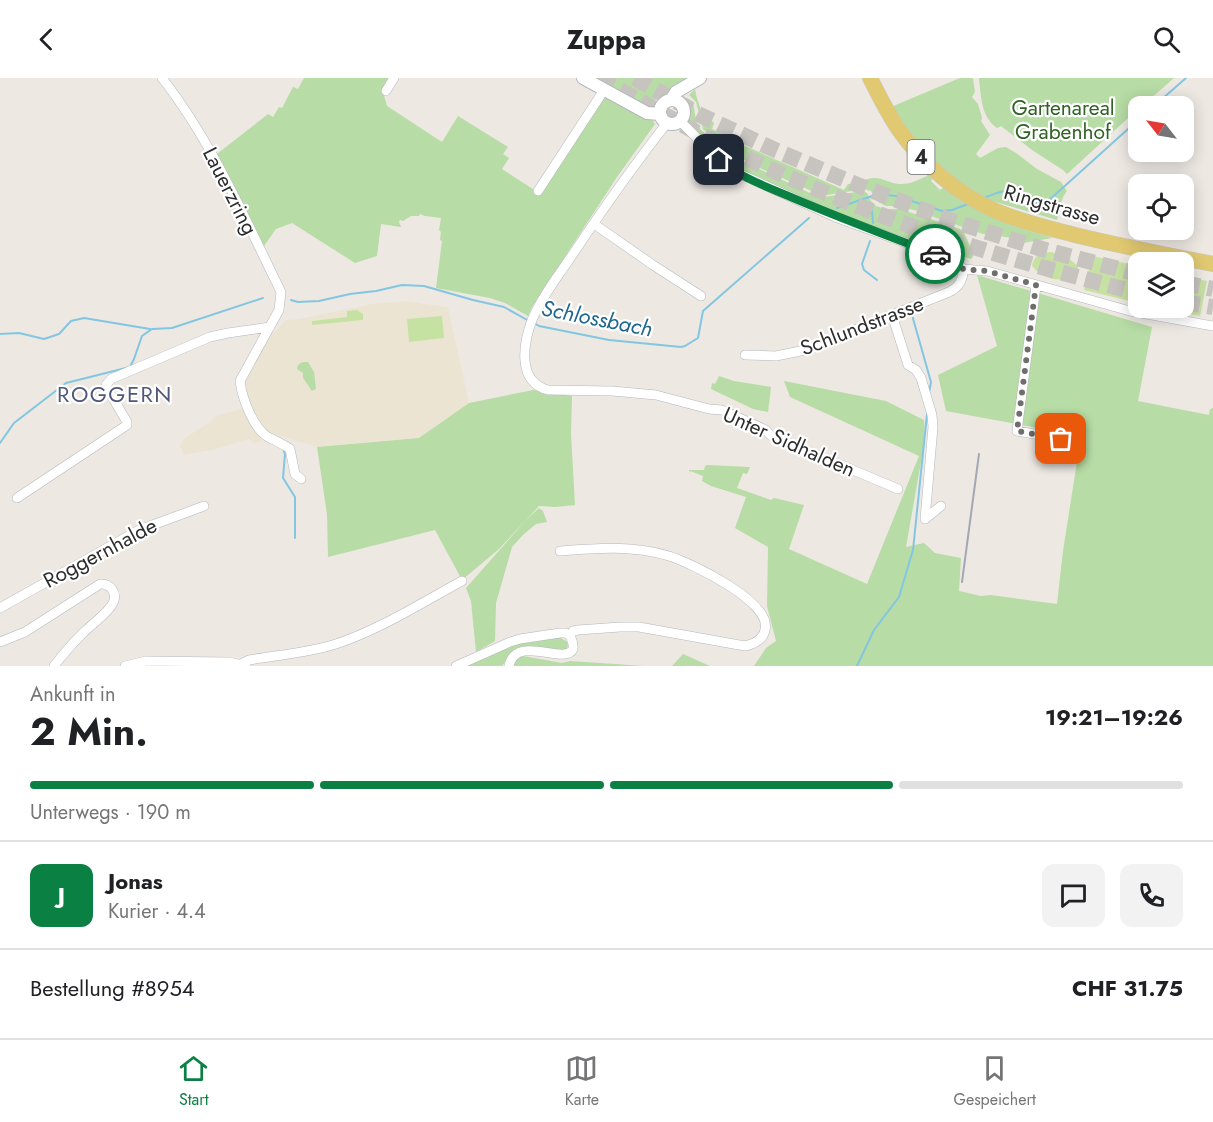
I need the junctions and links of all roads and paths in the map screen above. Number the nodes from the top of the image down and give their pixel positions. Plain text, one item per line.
1 (162, 78) edge
2 (394, 78) edge
3 (583, 78) edge
4 (870, 78) edge
5 (698, 79) edge
6 (604, 90) junction
7 (386, 91) dead end
8 (676, 102) junction
9 (664, 118) junction
10 (680, 121) junction
11 (538, 191) dead end
12 (594, 224) junction
13 (1213, 264) edge
14 (963, 269) junction
15 (1036, 285) junction
16 (701, 296) dead end
17 (892, 315) junction
18 (1213, 326) edge
19 (270, 327) junction
20 (745, 355) dead end
21 (1074, 441) dead end
22 (301, 479) dead end
23 (898, 489) dead end
24 (17, 498) dead end
25 (204, 506) dead end
26 (941, 506) dead end
27 (560, 551) dead end
28 (462, 581) dead end
29 (0, 608) edge
30 (570, 636) junction
31 (0, 642) edge
32 (239, 665) edge
33 (54, 666) edge
34 (125, 666) edge
35 (456, 666) edge
36 (509, 666) edge

1 - 19 street, Lauerzring
2 - 7 street
3 - 6 street
4 - 13 main road, Ringstrasse / 4
5 - 8 street
6 - 9 street
6 - 11 street
8 - 9 street
8 - 10 street
9 - 10 street
9 - 12 street, Unter Sidhalden
10 - 14 street
12 - 16 street
12 - 23 street, Unter Sidhalden
14 - 15 street
14 - 17 street, Schlundstrasse
15 - 18 street
15 - 21 street
17 - 20 street, Schlundstrasse
17 - 26 street
19 - 22 street
19 - 24 street
25 - 29 street, Roggernhalde
27 - 30 street
28 - 32 street
30 - 35 street
30 - 36 street
31 - 33 street
32 - 34 street

